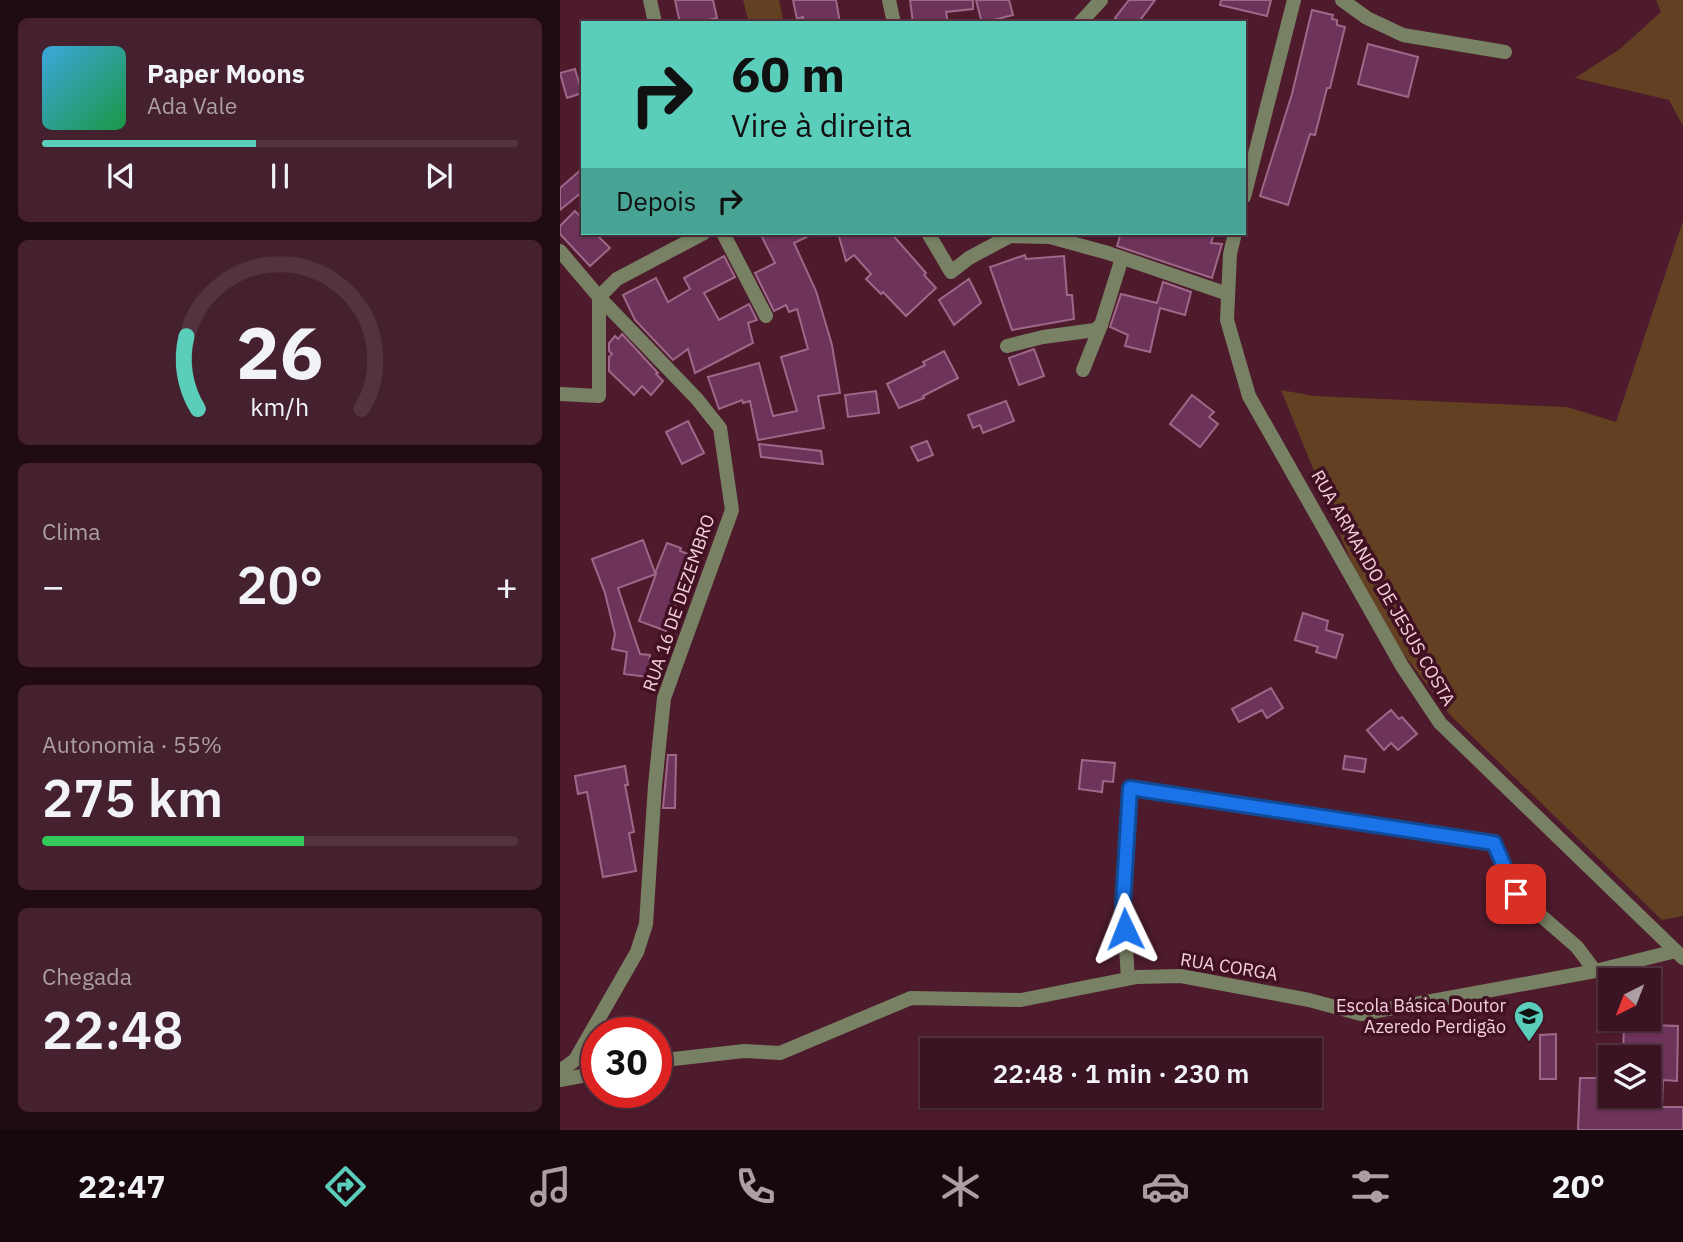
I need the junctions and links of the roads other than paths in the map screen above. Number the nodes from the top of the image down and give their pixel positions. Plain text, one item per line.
1 (650, 0) edge
2 (889, 0) edge
3 (1101, 0) edge
4 (1294, 0) edge
5 (1342, 0) edge
6 (655, 21) edge
7 (894, 21) edge
8 (1082, 21) edge
9 (1505, 52) dead end
10 (1246, 189) edge
11 (700, 235) edge
12 (724, 235) edge
13 (929, 235) edge
14 (1235, 235) edge
15 (560, 251) edge
16 (1122, 258) junction
17 (1228, 294) junction
18 (599, 297) junction
19 (766, 316) dead end
20 (1101, 325) junction
21 (1007, 346) dead end
22 (1083, 370) dead end
23 (560, 394) edge
24 (1681, 951) edge
25 (1595, 971) junction
26 (1128, 978) junction
27 (672, 1059) edge
28 (560, 1071) edge
29 (581, 1076) edge
30 (560, 1080) edge

1 - 6 street
2 - 7 street
3 - 8 street
4 - 10 street
5 - 9 street
11 - 18 street
12 - 19 street
13 - 16 street
14 - 17 street, RUA ARMANDO DE JESUS COSTA
15 - 18 street, RUA 16 DE DEZEMBRO
16 - 17 street
16 - 20 street
17 - 24 street, RUA ARMANDO DE JESUS COSTA
18 - 23 street
18 - 28 street, RUA 16 DE DEZEMBRO
20 - 21 street
20 - 22 street
24 - 25 street, RUA CORGA
25 - 26 street, RUA CORGA
25 - 26 street
26 - 27 street, RUA CORGA
29 - 30 street

